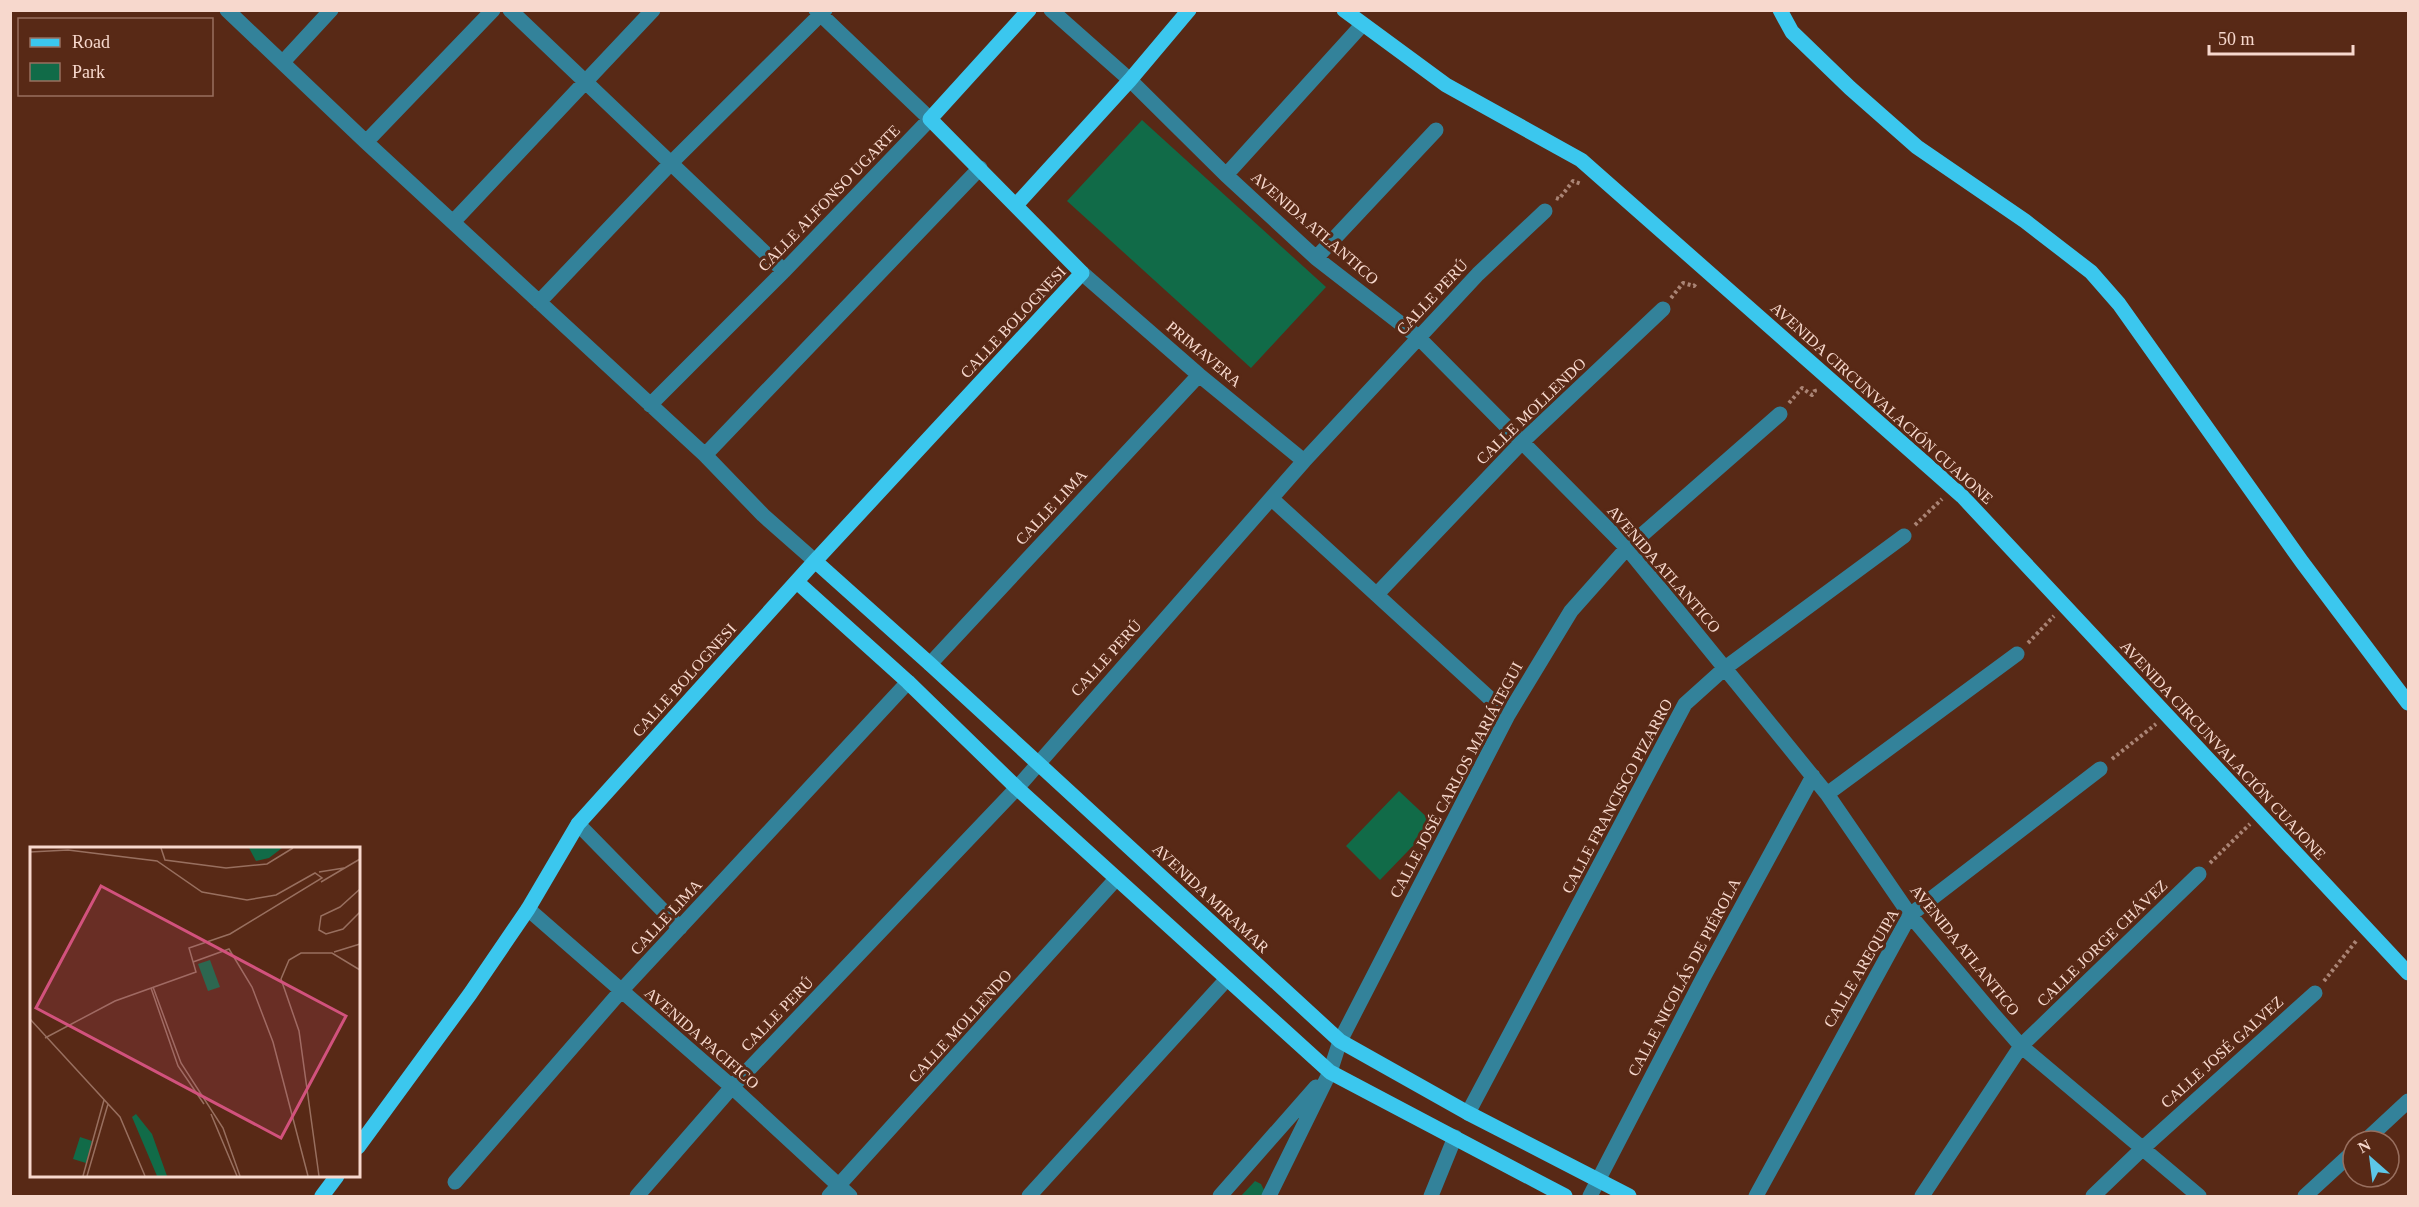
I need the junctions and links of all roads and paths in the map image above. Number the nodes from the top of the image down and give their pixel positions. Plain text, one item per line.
1 (227, 10) edge
2 (331, 10) edge
3 (494, 10) edge
4 (510, 10) edge
5 (653, 10) edge
6 (1029, 10) edge
7 (1051, 10) edge
8 (1189, 10) edge
9 (1344, 10) edge
10 (1780, 10) edge
11 (820, 12) edge
12 (1362, 25) junction
13 (283, 62) junction
14 (1130, 80) junction
15 (585, 82) junction
16 (930, 119) junction
17 (1436, 130) dead end
18 (366, 142) junction
19 (671, 163) junction
20 (1587, 165) junction
21 (980, 168) junction
22 (1226, 176) junction
23 (1017, 204) junction
24 (1545, 211) joint
25 (453, 222) junction
26 (1316, 258) junction
27 (1698, 262) junction
28 (784, 272) junction
29 (1082, 273) junction
30 (539, 302) junction
31 (1663, 309) joint
32 (1418, 337) junction
33 (1819, 368) junction
34 (1199, 375) junction
35 (650, 405) junction
36 (1780, 414) joint
37 (1522, 442) junction
38 (705, 455) junction
39 (1304, 460) junction
40 (1954, 489) junction
41 (1272, 499) junction
42 (1904, 536) joint
43 (1627, 548) junction
44 (815, 561) junction
45 (797, 582) junction
46 (1377, 594) junction
47 (2064, 606) junction
48 (2017, 654) joint
49 (930, 664) junction
50 (1725, 668) junction
51 (909, 682) junction
52 (2409, 703) edge
53 (1508, 715) junction
54 (2166, 716) junction
55 (1038, 763) junction
56 (2100, 769) joint
57 (1813, 776) junction
58 (1017, 788) junction
59 (1827, 794) junction
60 (2260, 815) junction
61 (578, 824) junction
62 (2199, 874) joint
63 (1116, 879) junction
64 (528, 909) junction
65 (1910, 915) junction
66 (680, 928) junction
67 (2367, 928) junction
68 (2409, 973) edge
69 (1226, 980) junction
70 (621, 991) junction
71 (2315, 993) joint
72 (1340, 1041) junction
73 (2021, 1046) junction
74 (1330, 1072) junction
75 (732, 1087) junction
76 (2409, 1101) edge
77 (1468, 1113) junction
78 (2378, 1129) edge
79 (1455, 1137) junction
80 (360, 1144) edge
81 (2143, 1148) junction
82 (2341, 1163) edge
83 (337, 1177) edge
84 (1597, 1180) junction
85 (455, 1182) dead end
86 (840, 1193) edge
87 (322, 1197) edge
88 (637, 1197) edge
89 (1029, 1197) edge
90 (1220, 1197) edge
91 (1269, 1197) edge
92 (1431, 1197) edge
93 (1565, 1197) edge
94 (1590, 1197) edge
95 (1629, 1197) edge
96 (1756, 1197) edge
97 (1922, 1197) edge
98 (2093, 1197) edge
99 (2199, 1197) edge
100 (2305, 1197) edge

1 - 13 street
2 - 13 street
3 - 18 street
4 - 15 street
5 - 15 street
6 - 16 main road, CALLE ALFONSO UGARTE
7 - 14 street, AVENIDA ATLANTICO
8 - 14 main road
9 - 12 main road, AVENIDA CIRCUNVALACIÓN CUAJONE
10 - 52 main road
11 - 16 street
11 - 19 street
12 - 20 main road, AVENIDA CIRCUNVALACIÓN CUAJONE
12 - 22 street
13 - 18 street
14 - 22 street, AVENIDA ATLANTICO
14 - 23 main road
15 - 19 street
15 - 25 street
16 - 21 main road
16 - 28 street, CALLE ALFONSO UGARTE
17 - 26 street
18 - 25 street
19 - 28 street
19 - 30 street
20 - 24 path
20 - 27 main road, AVENIDA CIRCUNVALACIÓN CUAJONE
21 - 23 main road
21 - 38 street
22 - 26 street, AVENIDA ATLANTICO
23 - 29 main road
24 - 32 street, CALLE PERÚ
25 - 30 street
26 - 32 street, AVENIDA ATLANTICO
27 - 31 path
27 - 33 main road, AVENIDA CIRCUNVALACIÓN CUAJONE
28 - 35 street, CALLE ALFONSO UGARTE
29 - 34 street, PRIMAVERA
29 - 44 main road, CALLE BOLOGNESI
30 - 35 street
31 - 37 street, CALLE MOLLENDO
32 - 37 street, AVENIDA ATLANTICO
32 - 39 street, CALLE PERÚ
33 - 36 path
33 - 40 main road, AVENIDA CIRCUNVALACIÓN CUAJONE
34 - 39 street, PRIMAVERA
34 - 49 street, CALLE LIMA
35 - 38 street
36 - 43 street, CALLE JOSÉ CARLOS MARIÁTEGUI
37 - 43 street, AVENIDA ATLANTICO
37 - 46 street, CALLE MOLLENDO
38 - 44 street
39 - 41 street, CALLE PERÚ
40 - 42 path
40 - 47 main road, AVENIDA CIRCUNVALACIÓN CUAJONE
41 - 46 street
41 - 55 street, CALLE PERÚ
42 - 50 street, CALLE FRANCISCO PIZARRO
43 - 50 street, AVENIDA ATLANTICO
43 - 53 street, CALLE JOSÉ CARLOS MARIÁTEGUI
44 - 45 main road, CALLE BOLOGNESI
44 - 49 main road, AVENIDA MIRAMAR
45 - 51 main road
45 - 61 main road, CALLE BOLOGNESI
46 - 53 street
47 - 48 path
47 - 54 main road, AVENIDA CIRCUNVALACIÓN CUAJONE
48 - 59 street
49 - 55 main road, AVENIDA MIRAMAR
50 - 57 street, AVENIDA ATLANTICO
50 - 77 street, CALLE FRANCISCO PIZARRO
51 - 58 main road
51 - 66 street, CALLE LIMA
53 - 72 street, CALLE JOSÉ CARLOS MARIÁTEGUI
54 - 56 path
54 - 60 main road, AVENIDA CIRCUNVALACIÓN CUAJONE
55 - 58 street, CALLE PERÚ
55 - 72 main road, AVENIDA MIRAMAR
56 - 65 street, CALLE AREQUIPA
57 - 59 street, AVENIDA ATLANTICO
57 - 84 street, CALLE NICOLÁS DE PIÉROLA
58 - 63 main road
58 - 75 street, CALLE PERÚ
59 - 65 street, AVENIDA ATLANTICO
60 - 62 path
60 - 67 main road, AVENIDA CIRCUNVALACIÓN CUAJONE
61 - 64 main road, CALLE BOLOGNESI
61 - 66 street
62 - 73 street, CALLE JORGE CHÁVEZ
63 - 69 main road
63 - 86 street, CALLE MOLLENDO
64 - 70 street, AVENIDA PACIFICO
64 - 80 main road, CALLE BOLOGNESI
65 - 73 street, AVENIDA ATLANTICO
65 - 96 street, CALLE AREQUIPA
66 - 70 street, CALLE LIMA
67 - 68 main road, AVENIDA CIRCUNVALACIÓN CUAJONE
67 - 71 path
69 - 74 main road
69 - 89 street
70 - 75 street, AVENIDA PACIFICO
70 - 85 street, CALLE LIMA
71 - 81 street, CALLE JOSÉ GALVEZ
72 - 74 street, CALLE JOSÉ CARLOS MARIÁTEGUI
72 - 77 main road, AVENIDA MIRAMAR
73 - 81 street, AVENIDA ATLANTICO
73 - 97 street, CALLE JORGE CHÁVEZ
74 - 79 main road
74 - 90 street
74 - 91 street, CALLE JOSÉ CARLOS MARIÁTEGUI
75 - 86 street, AVENIDA PACIFICO
75 - 88 street, CALLE PERÚ
76 - 78 street
77 - 84 main road, AVENIDA MIRAMAR
79 - 92 street
79 - 93 main road
81 - 98 street, CALLE JOSÉ GALVEZ
81 - 99 street, AVENIDA ATLANTICO
82 - 100 street
83 - 87 main road
84 - 94 street, CALLE NICOLÁS DE PIÉROLA
84 - 95 main road, AVENIDA MIRAMAR

